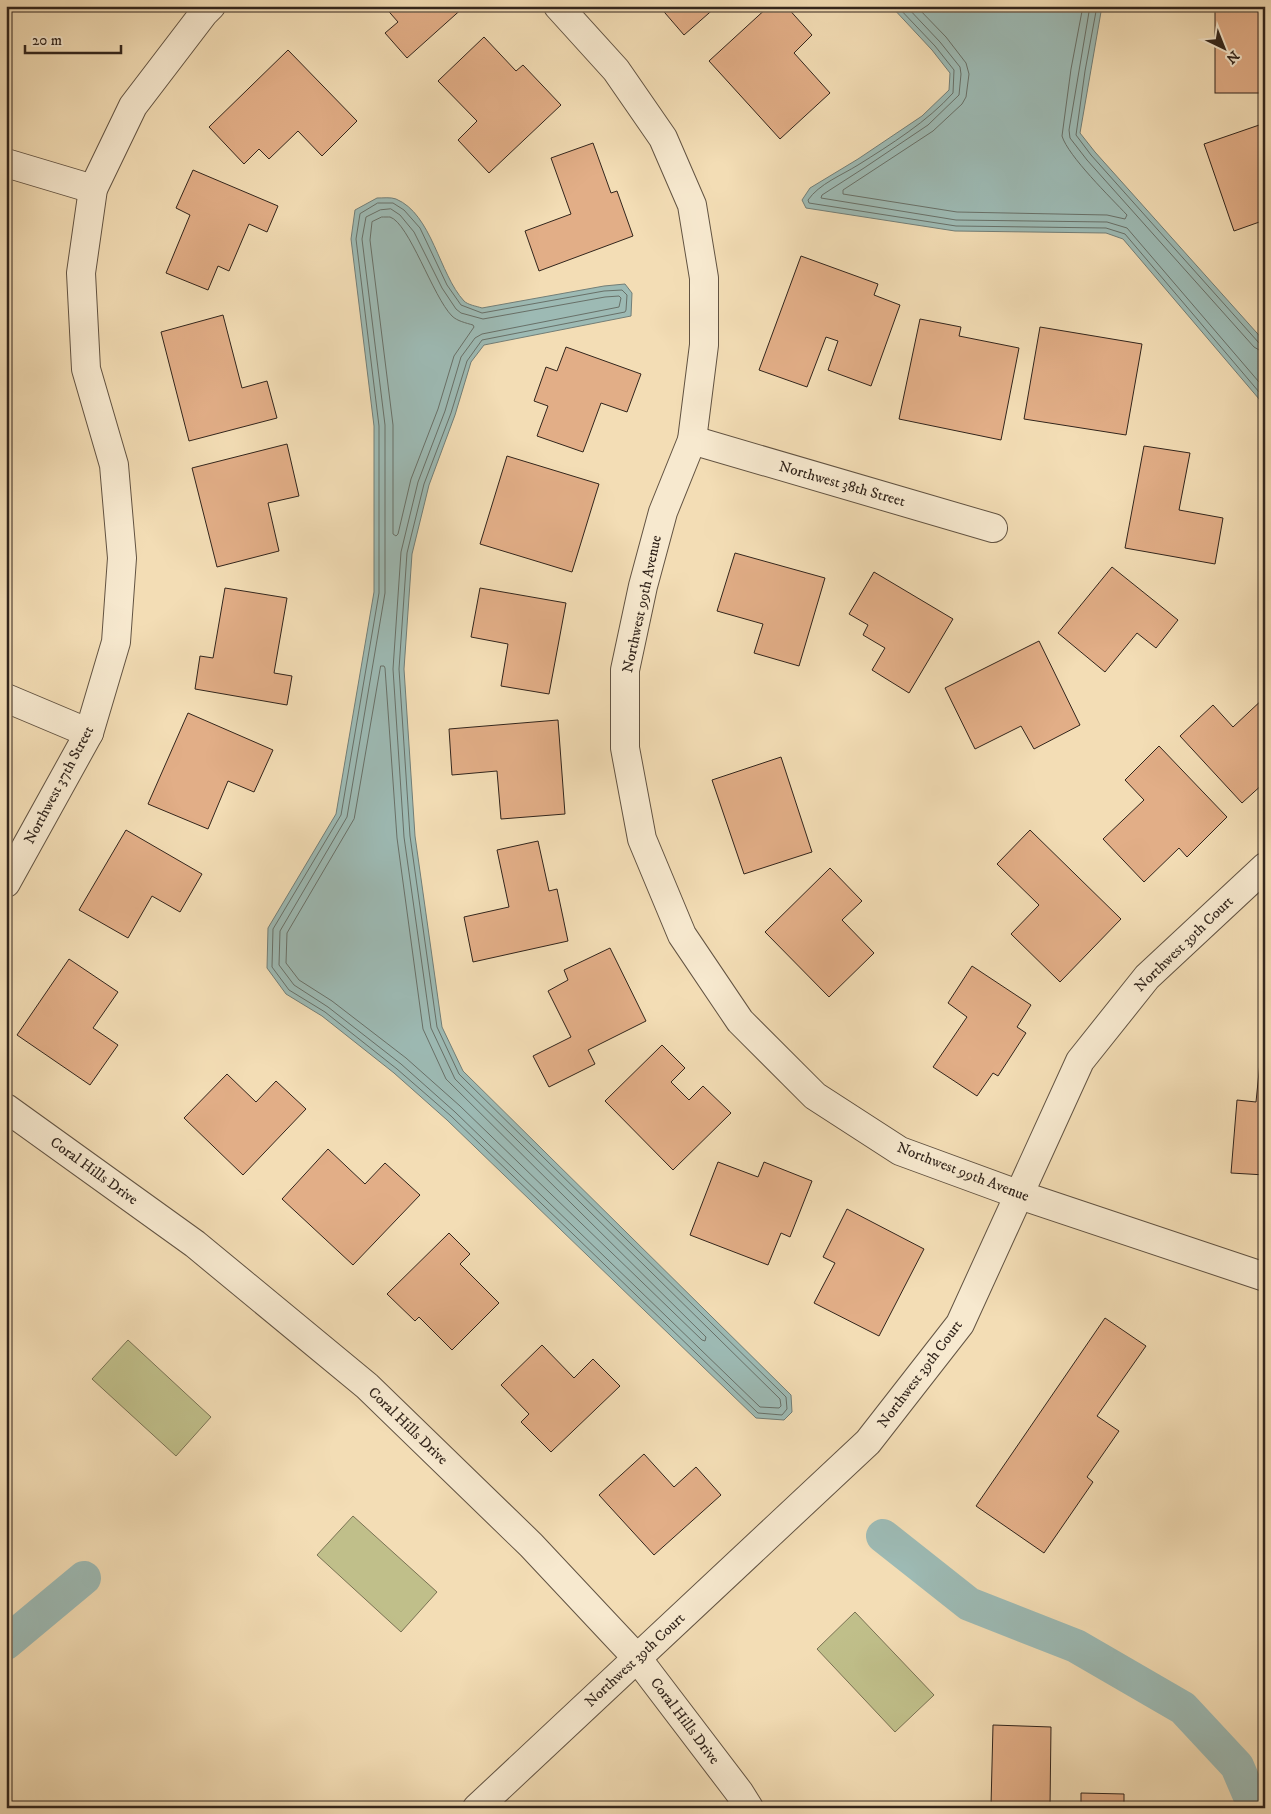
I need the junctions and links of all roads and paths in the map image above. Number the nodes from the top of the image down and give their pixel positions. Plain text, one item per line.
1 (211, 6) edge
2 (558, 6) edge
3 (6, 163) edge
4 (93, 189) junction
5 (692, 440) junction
6 (993, 528) dead end
7 (6, 698) edge
8 (89, 734) junction
9 (1265, 867) edge
10 (6, 883) edge
11 (6, 1108) edge
12 (1020, 1195) junction
13 (1265, 1277) edge
14 (637, 1658) junction
15 (476, 1808) edge
16 (749, 1808) edge

1 - 4 street, Northwest 37th Street
2 - 5 street, Northwest 99th Avenue
3 - 4 street
4 - 8 street, Northwest 37th Street
5 - 6 street, Northwest 38th Street
5 - 12 street, Northwest 99th Avenue
7 - 8 street
8 - 10 street, Northwest 37th Street
9 - 12 street, Northwest 39th Court
11 - 14 street, Coral Hills Drive
12 - 13 street, Northwest 99th Avenue
12 - 14 street, Northwest 39th Court
14 - 15 street, Northwest 39th Court
14 - 16 street, Coral Hills Drive

